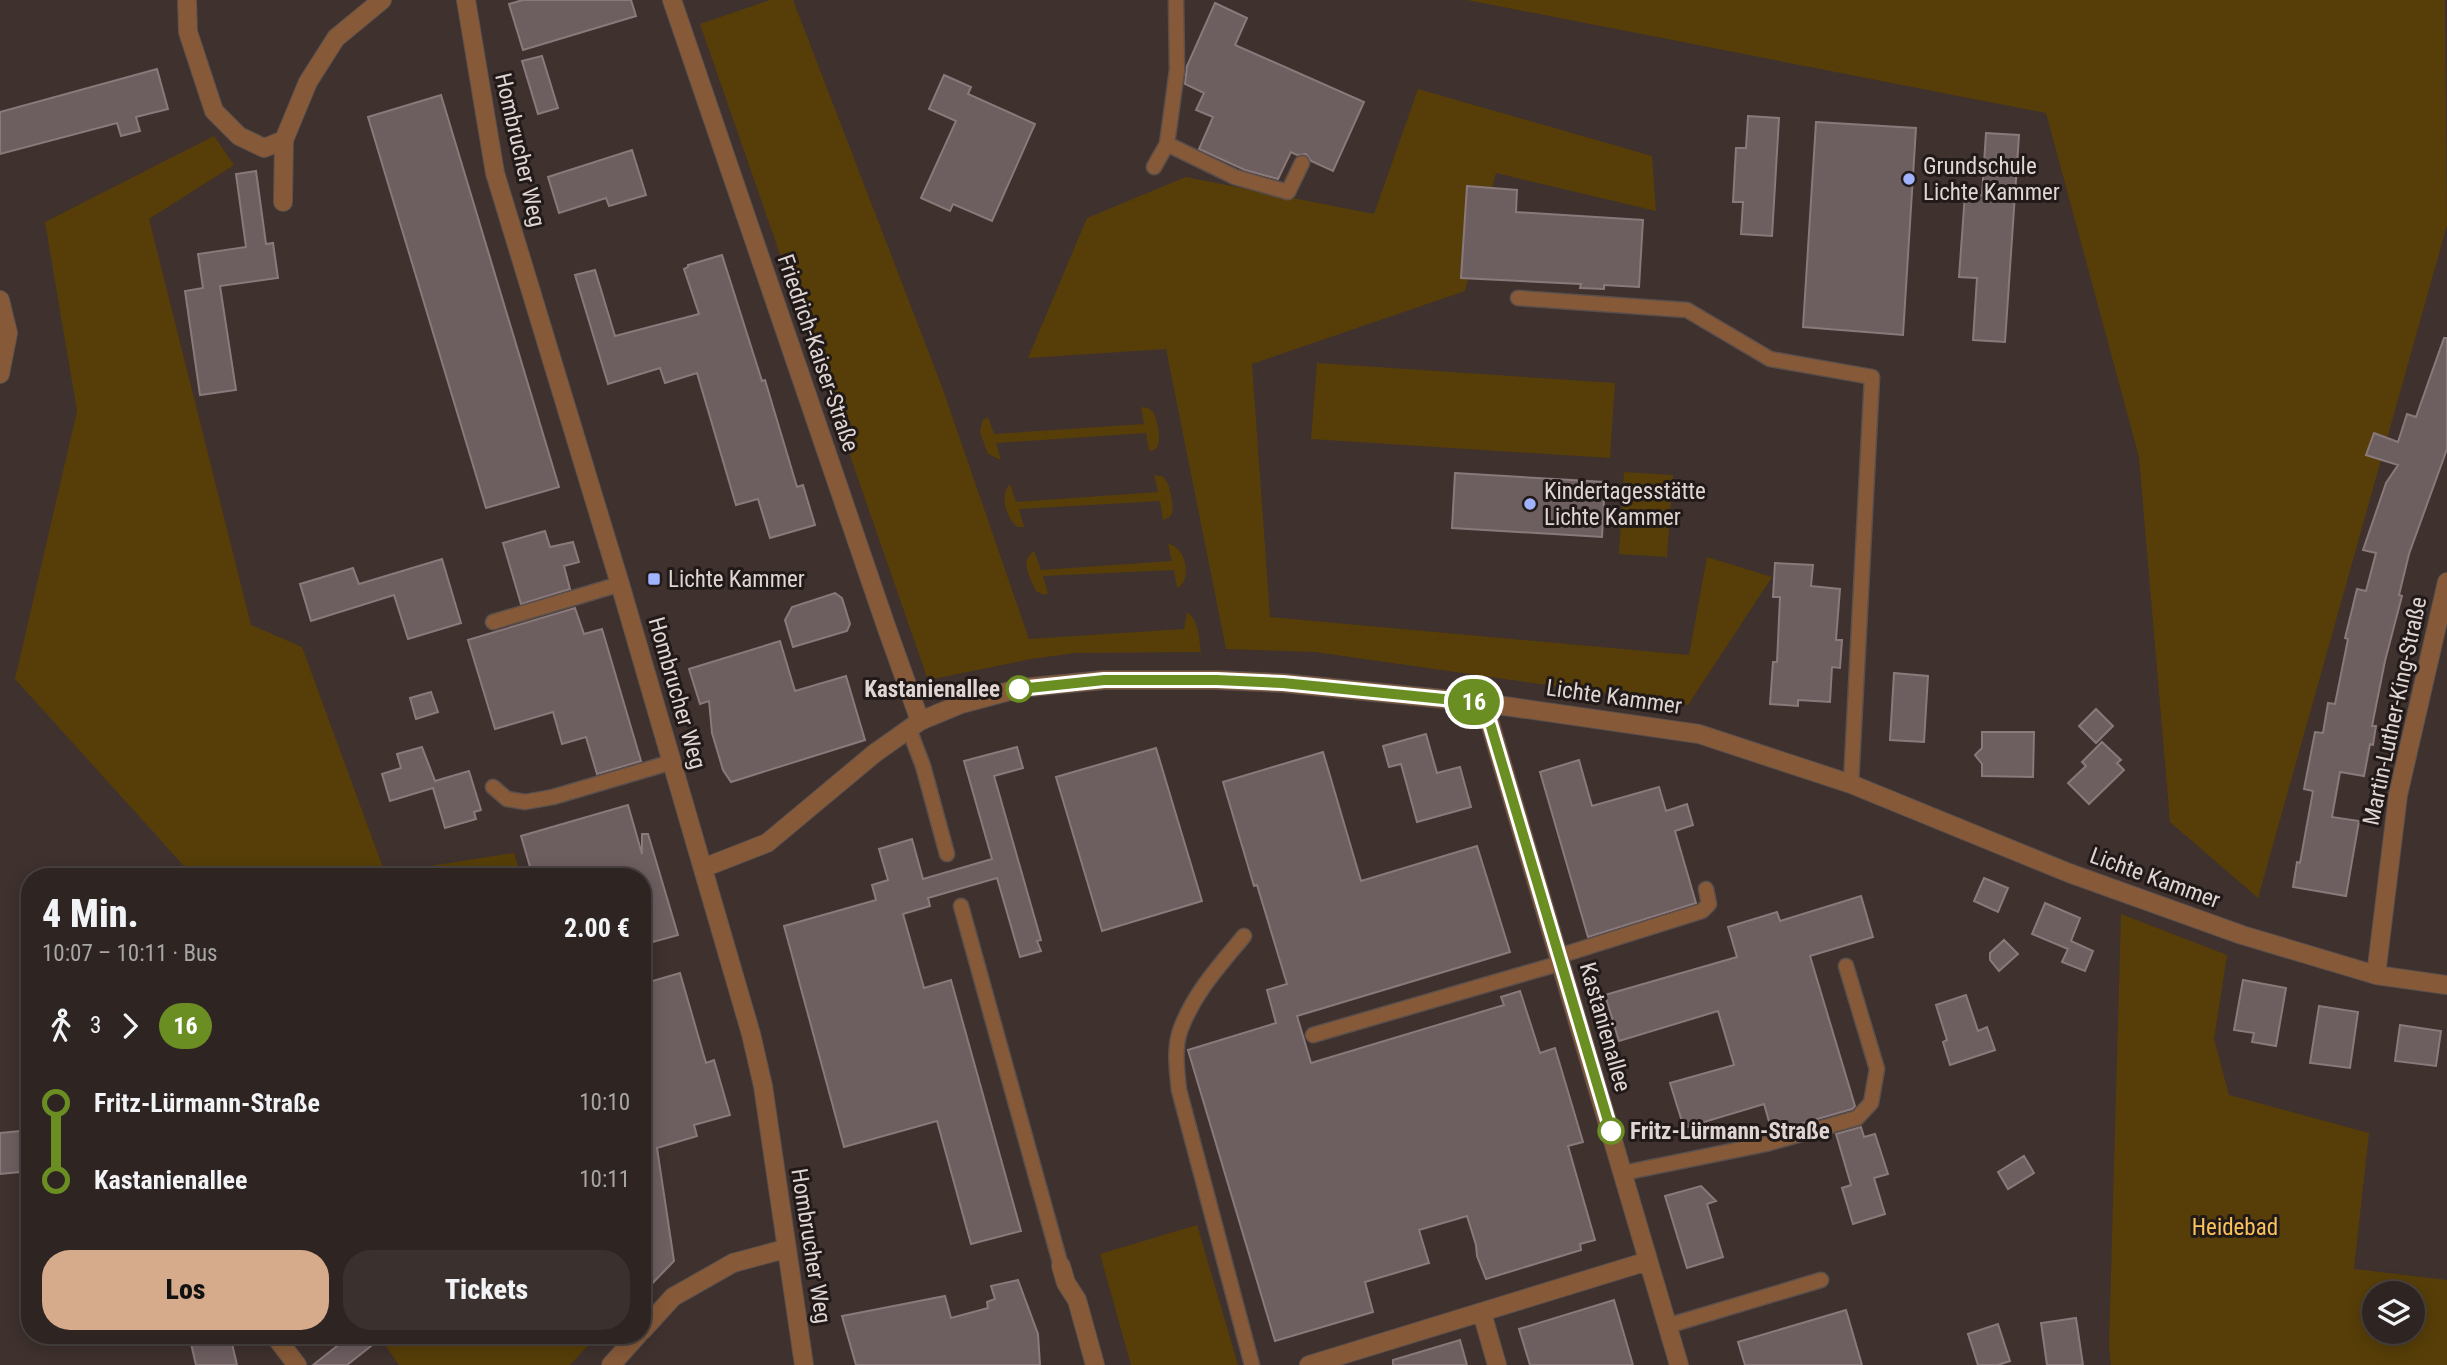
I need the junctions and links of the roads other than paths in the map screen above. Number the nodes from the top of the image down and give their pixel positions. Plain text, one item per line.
1 (187, 0) edge
2 (382, 0) edge
3 (466, 0) edge
4 (672, 0) edge
5 (1175, 0) edge
6 (284, 140) junction
7 (1167, 144) junction
8 (1302, 163) dead end
9 (1154, 167) dead end
10 (283, 202) dead end
11 (1518, 298) dead end
12 (0, 300) edge
13 (0, 374) edge
14 (2447, 582) edge
15 (620, 584) junction
16 (493, 622) dead end
17 (1484, 703) junction
18 (914, 725) junction
19 (672, 762) junction
20 (1851, 784) junction
21 (493, 787) dead end
22 (947, 854) dead end
23 (703, 867) junction
24 (1706, 889) dead end
25 (961, 906) dead end
26 (1244, 936) dead end
27 (1560, 959) junction
28 (1846, 966) dead end
29 (2376, 975) junction
30 (2447, 985) edge
31 (1313, 1035) dead end
32 (1623, 1173) junction
33 (785, 1250) junction
34 (1648, 1261) junction
35 (1061, 1266) joint
36 (1821, 1280) dead end
37 (1482, 1313) junction
38 (651, 1321) edge
39 (1667, 1326) junction
40 (281, 1344) edge
41 (630, 1344) edge
42 (298, 1365) edge
43 (611, 1365) edge
44 (804, 1365) edge
45 (1095, 1365) edge
46 (1252, 1365) edge
47 (1309, 1365) edge
48 (1497, 1365) edge
49 (1679, 1365) edge

1 - 6 street
2 - 6 street
3 - 15 street, Hombrucher Weg
4 - 18 street, Friedrich-Kaiser-Straße
5 - 7 lane
6 - 10 street
7 - 8 lane
7 - 9 lane
11 - 20 lane
12 - 13 street
14 - 29 street, Martin-Luther-King-Straße
15 - 16 lane
15 - 19 street, Hombrucher Weg
17 - 18 street, Lichte Kammer
17 - 20 street, Lichte Kammer
17 - 27 street, Kastanienallee
18 - 22 lane
18 - 23 street, Lichte Kammer
19 - 21 lane
19 - 23 street, Hombrucher Weg
20 - 29 street, Lichte Kammer
23 - 33 street, Hombrucher Weg
24 - 27 lane
25 - 35 lane
26 - 46 lane
27 - 31 lane
27 - 32 street, Kastanienallee
28 - 32 lane
29 - 30 street, Lichte Kammer
32 - 34 street, Kastanienallee
33 - 38 street
33 - 44 street, Hombrucher Weg
34 - 37 street
34 - 39 street, Kastanienallee
35 - 45 street
36 - 39 lane
37 - 47 street
37 - 48 street
39 - 49 street, Kastanienallee
40 - 42 street
41 - 43 street

